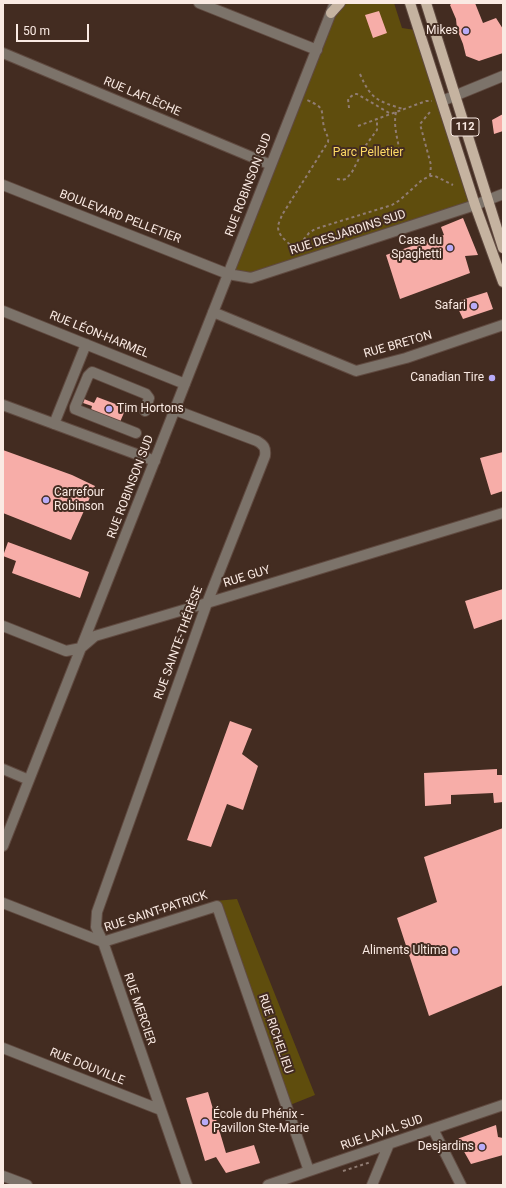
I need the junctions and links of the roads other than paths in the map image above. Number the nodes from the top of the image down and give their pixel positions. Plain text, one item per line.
1 (199, 3) edge
2 (335, 3) edge
3 (340, 3) edge
4 (410, 3) edge
5 (427, 4) edge
6 (331, 13) junction
7 (316, 50) junction
8 (3, 53) edge
9 (503, 76) edge
10 (455, 96) junction
11 (442, 101) junction
12 (271, 165) junction
13 (3, 185) edge
14 (503, 194) edge
15 (489, 200) junction
16 (475, 205) junction
17 (503, 248) edge
18 (228, 274) junction
19 (503, 282) edge
20 (3, 311) edge
21 (214, 312) junction
22 (503, 325) edge
23 (86, 344) junction
24 (185, 384) junction
25 (3, 405) edge
26 (175, 410) junction
27 (145, 411) dead end
28 (54, 424) junction
29 (136, 433) dead end
30 (155, 461) junction
31 (503, 513) edge
32 (207, 603) junction
33 (3, 626) edge
34 (81, 648) junction
35 (3, 769) edge
36 (29, 780) junction
37 (3, 846) edge
38 (3, 903) edge
39 (217, 906) joint
40 (103, 942) junction
41 (3, 1048) edge
42 (503, 1105) edge
43 (161, 1110) junction
44 (433, 1129) junction
45 (389, 1144) junction
46 (308, 1171) junction
47 (3, 1176) edge
48 (27, 1185) edge
49 (187, 1185) edge
50 (268, 1185) edge
51 (372, 1185) edge
52 (461, 1185) edge

1 - 7 street
2 - 6 street, RUE ROBINSON SUD
3 - 6 main road
4 - 11 main road, 112
5 - 10 main road, 112
6 - 7 street, RUE ROBINSON SUD
7 - 12 street, RUE ROBINSON SUD
8 - 12 street, RUE LAFLÈCHE
9 - 10 street
10 - 11 street
10 - 15 main road, 112
11 - 16 main road, 112
12 - 18 street, RUE ROBINSON SUD
13 - 18 street, BOULEVARD PELLETIER
14 - 15 street, RUE DESJARDINS SUD
15 - 16 street, RUE DESJARDINS SUD
15 - 17 main road, 112
16 - 18 street, RUE DESJARDINS SUD
16 - 19 main road, 112
18 - 21 street, RUE ROBINSON SUD
20 - 23 street, RUE LÉON-HARMEL
21 - 22 street, RUE BRETON
21 - 24 street, RUE ROBINSON SUD
23 - 24 street, RUE LÉON-HARMEL
23 - 28 street
24 - 26 street, RUE ROBINSON SUD
25 - 28 street
26 - 30 street, RUE ROBINSON SUD
26 - 32 street, RUE SAINTE-THÉRÈSE
27 - 29 street
28 - 30 street
30 - 34 street, RUE ROBINSON SUD
31 - 32 street, RUE GUY
32 - 34 street, RUE GUY
32 - 40 street, RUE SAINTE-THÉRÈSE
33 - 34 street
34 - 36 street, RUE ROBINSON SUD
35 - 36 street
36 - 37 street, RUE ROBINSON SUD
38 - 40 street
39 - 40 street, RUE SAINT-PATRICK
39 - 46 street, RUE RICHELIEU
40 - 43 street, RUE MERCIER
41 - 43 street, RUE DOUVILLE
42 - 44 street, RUE LAVAL SUD
43 - 49 street, RUE MERCIER
44 - 45 street, RUE LAVAL SUD
44 - 52 street
45 - 46 street, RUE LAVAL SUD
45 - 51 street
46 - 50 street, RUE LAVAL SUD
47 - 48 street

